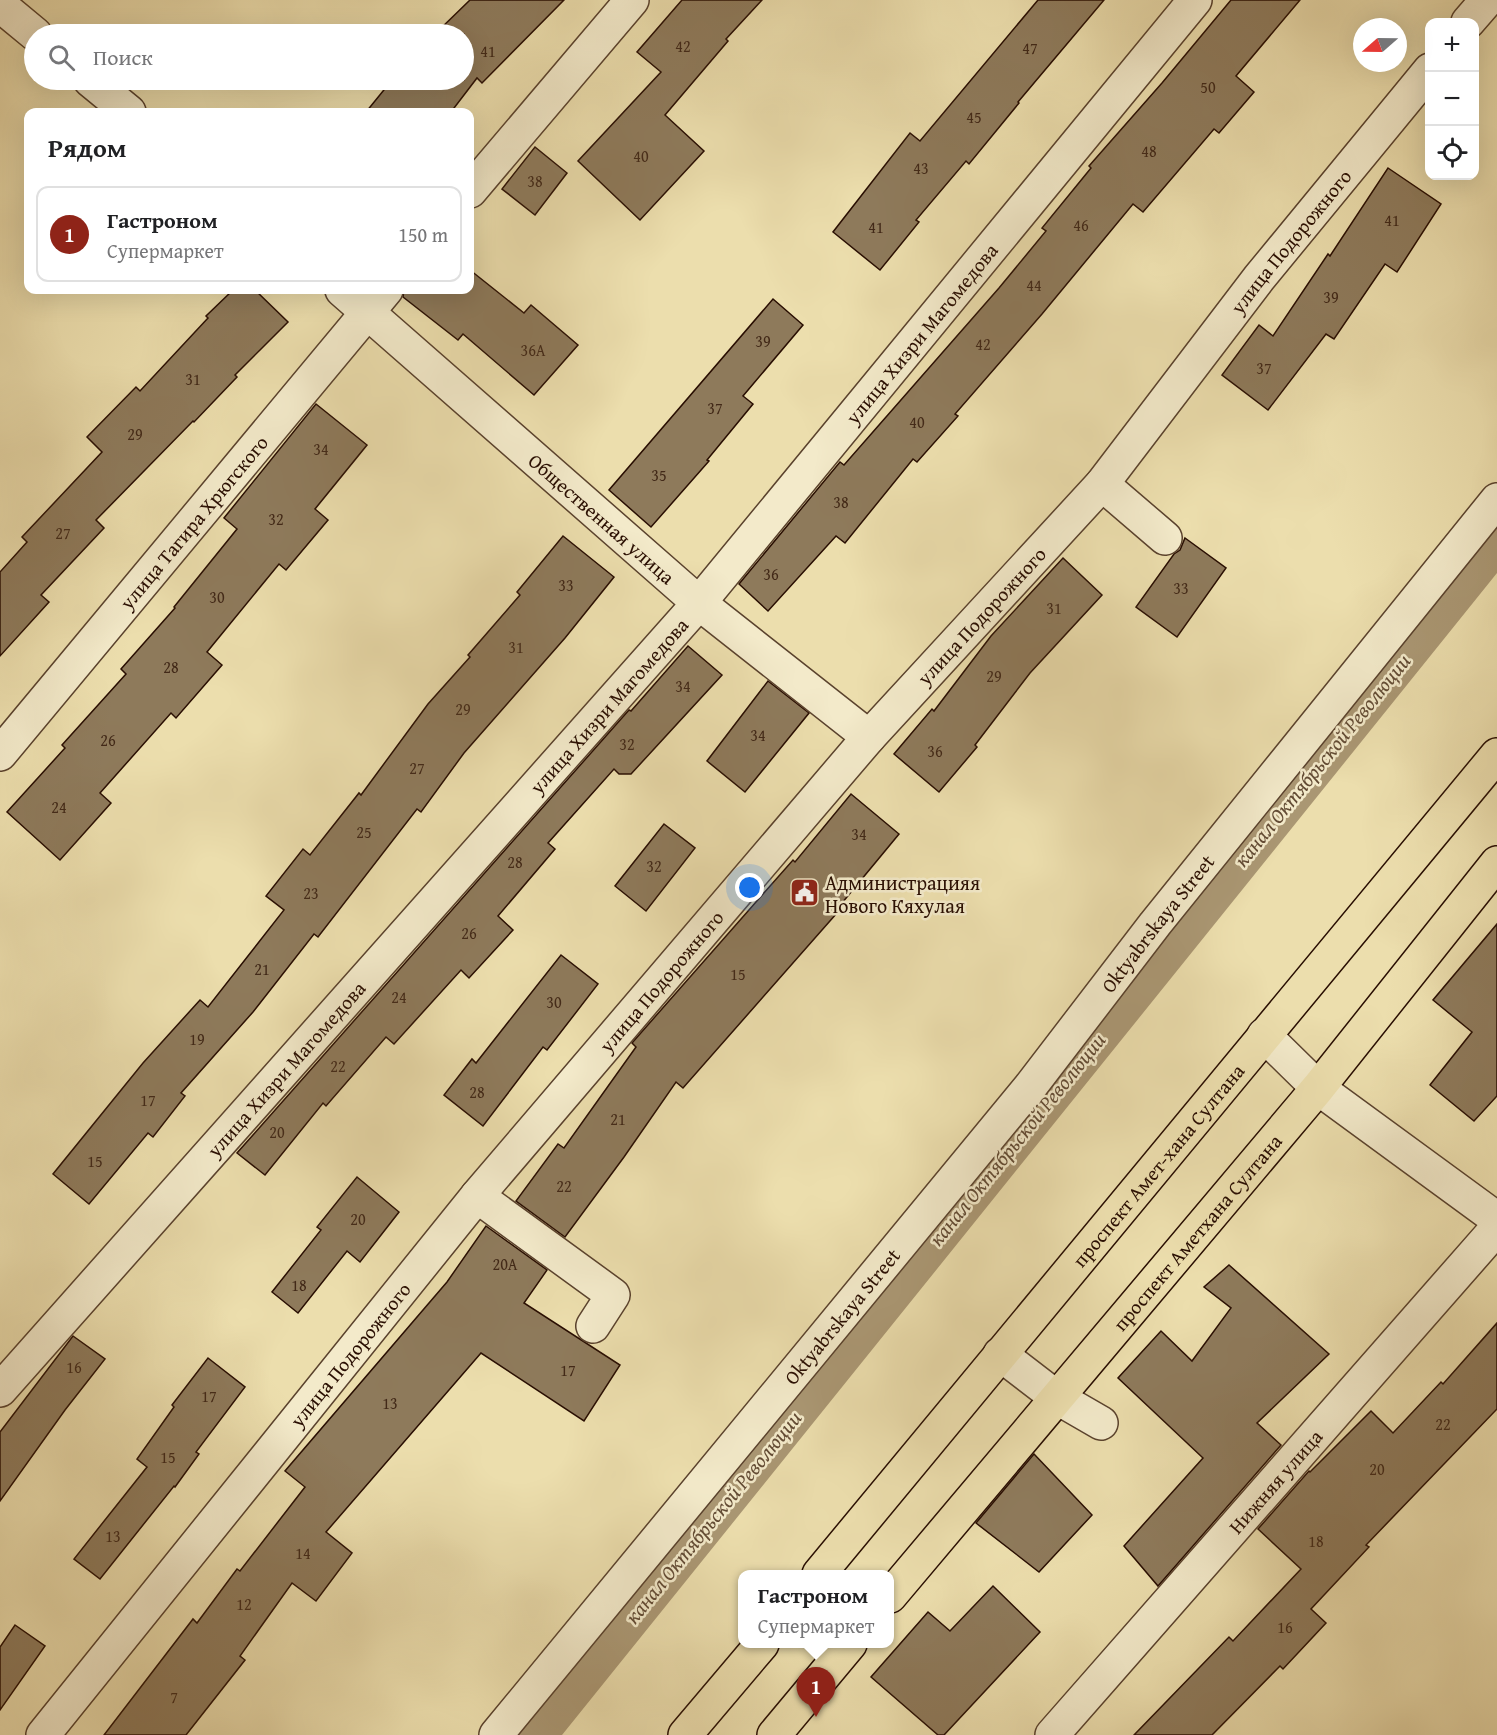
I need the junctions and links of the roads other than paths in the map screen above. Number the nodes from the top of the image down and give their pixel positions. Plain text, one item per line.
1 (632, 0) edge
2 (1195, 0) edge
3 (1487, 0) edge
4 (0, 5) edge
5 (1471, 18) edge
6 (24, 25) edge
7 (1428, 72) edge
8 (102, 90) edge
9 (124, 108) edge
10 (474, 186) edge
11 (356, 294) edge
12 (377, 300) edge
13 (1102, 484) junction
14 (1497, 500) edge
15 (1165, 538) dead end
16 (699, 603) junction
17 (869, 737) junction
18 (0, 754) edge
19 (1497, 755) edge
20 (1497, 863) edge
21 (1264, 1035) junction
22 (1318, 1088) junction
23 (477, 1196) junction
24 (1497, 1219) edge
25 (1497, 1228) edge
26 (593, 1326) dead end
27 (1000, 1354) junction
28 (0, 1390) edge
29 (1056, 1397) junction
30 (1101, 1423) dead end
31 (823, 1570) edge
32 (894, 1591) edge
33 (759, 1648) edge
34 (847, 1648) edge
35 (43, 1735) edge
36 (496, 1735) edge
37 (686, 1735) edge
38 (774, 1735) edge
39 (1052, 1735) edge

1 - 10 street
2 - 16 street, улица Хизри Магомедова
3 - 5 street
4 - 6 street
7 - 13 street, улица Подорожного
8 - 9 street
11 - 12 street, Общественная улица
12 - 16 street, Общественная улица
12 - 18 street, улица Тагира Хрюгского
13 - 15 street
13 - 17 street, улица Подорожного
14 - 36 street, Oktyabrskaya Street
16 - 17 street, Общественная улица
16 - 28 street, улица Хизри Магомедова
17 - 23 street, улица Подорожного
19 - 21 main road, проспект Амет-хана Султана
20 - 22 main road, проспект Аметхана Султана
21 - 22 street
21 - 27 main road, проспект Амет-хана Султана
22 - 24 street
22 - 29 main road, проспект Аметхана Султана
23 - 26 street
23 - 35 street, улица Подорожного
25 - 39 street, Нижняя улица
27 - 29 street
27 - 31 main road, проспект Амет-хана Султана
29 - 30 street
29 - 32 main road, проспект Аметхана Султана
33 - 37 main road
34 - 38 main road

